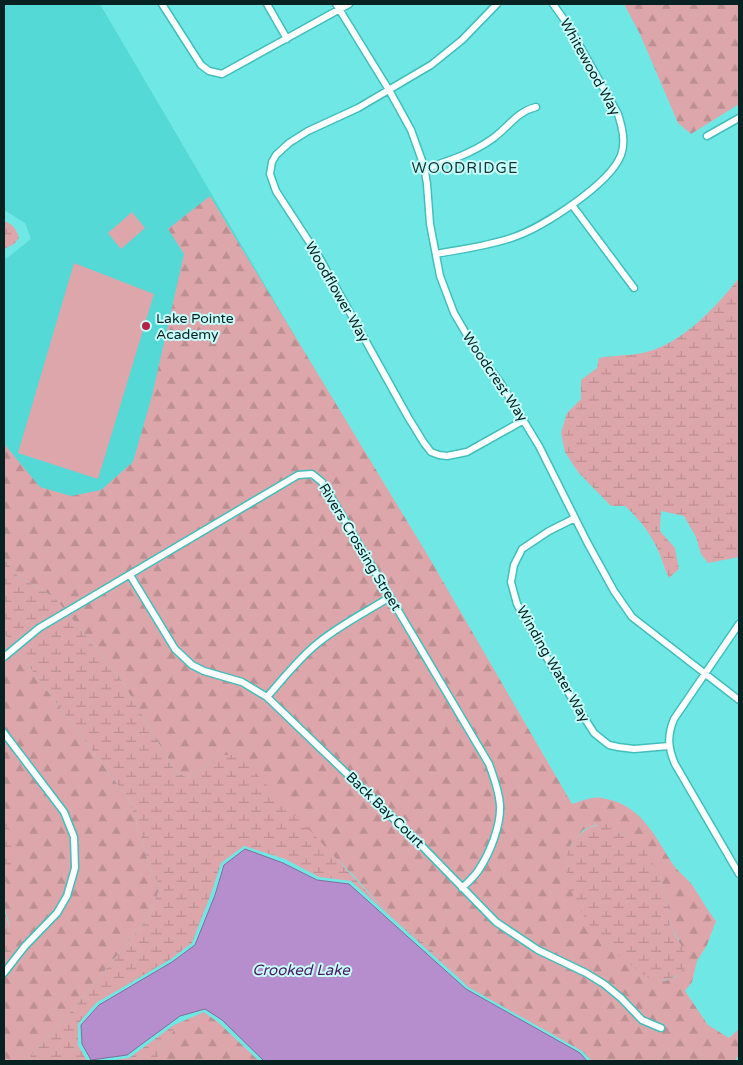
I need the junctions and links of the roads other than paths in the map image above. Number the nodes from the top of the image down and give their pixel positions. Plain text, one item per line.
1 (162, 4) edge
2 (267, 4) edge
3 (349, 4) edge
4 (497, 4) edge
5 (553, 4) edge
6 (337, 7) edge
7 (288, 39) junction
8 (389, 90) junction
9 (536, 107) dead end
10 (739, 118) edge
11 (707, 136) dead end
12 (424, 169) junction
13 (572, 204) junction
14 (436, 254) junction
15 (634, 288) dead end
16 (524, 420) junction
17 (575, 518) junction
18 (130, 575) junction
19 (390, 597) junction
20 (739, 624) edge
21 (4, 657) edge
22 (705, 674) junction
23 (268, 697) junction
24 (739, 700) edge
25 (4, 732) edge
26 (669, 746) junction
27 (739, 874) edge
28 (462, 888) junction
29 (4, 973) edge
30 (661, 1028) dead end

1 - 7 street
2 - 7 street
3 - 6 street
4 - 8 street
5 - 13 street, Whitewood Way
6 - 7 street
6 - 8 street, Woodcrest Way
8 - 12 street, Woodcrest Way
8 - 16 street, Woodflower Way
9 - 12 street
10 - 11 street
12 - 14 street, Woodcrest Way
13 - 14 street, Whitewood Way
13 - 15 street
14 - 16 street, Woodcrest Way
16 - 17 street, Woodcrest Way
17 - 22 street, Woodcrest Way
17 - 26 street, Winding Water Way
18 - 19 street, Rivers Crossing Street
18 - 21 street, Rivers Crossing Street
18 - 23 street, Back Bay Court
19 - 23 street
19 - 28 street, Rivers Crossing Street
20 - 22 street
22 - 24 street, Woodcrest Way
22 - 26 street
23 - 28 street, Back Bay Court
25 - 29 street
26 - 27 street
28 - 30 street, Back Bay Court

